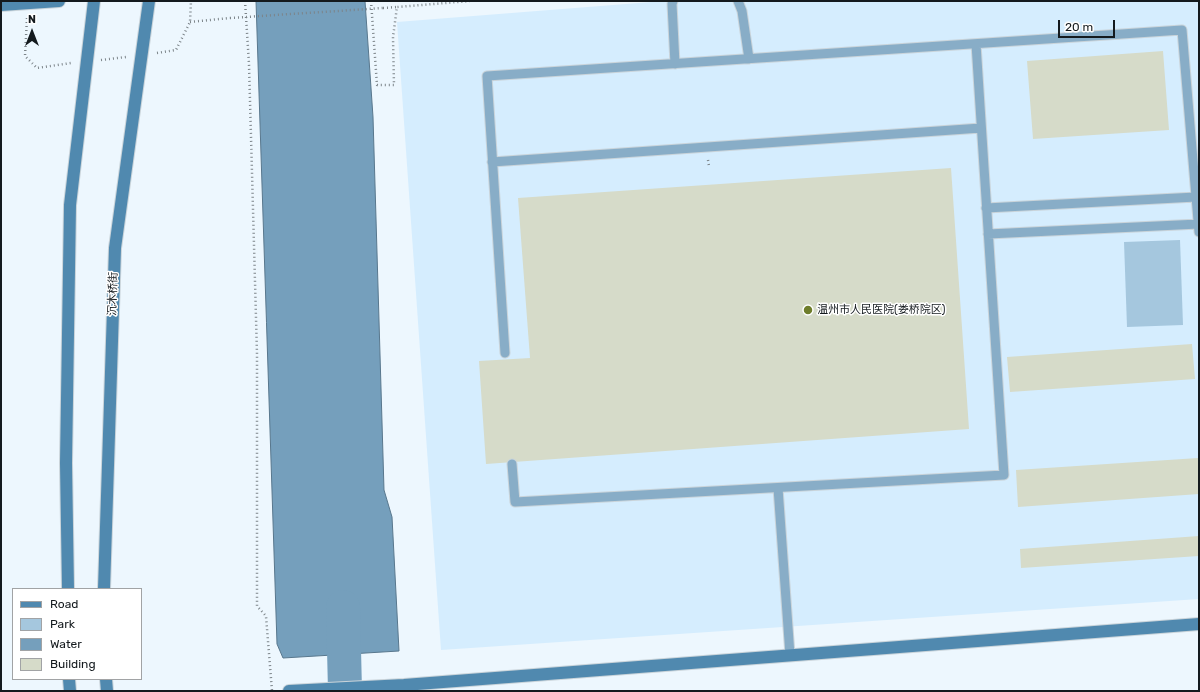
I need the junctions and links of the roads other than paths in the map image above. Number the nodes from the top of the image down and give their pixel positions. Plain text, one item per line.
1 (59, 1) edge
2 (94, 1) edge
3 (149, 1) edge
4 (673, 1) edge
5 (738, 1) edge
6 (1, 5) edge
7 (976, 44) junction
8 (749, 59) junction
9 (675, 64) junction
10 (981, 128) junction
11 (492, 162) junction
12 (1196, 197) junction
13 (986, 208) junction
14 (1199, 226) edge
15 (988, 234) junction
16 (505, 353) dead end
17 (512, 464) dead end
18 (778, 488) junction
19 (68, 588) edge
20 (104, 588) edge
21 (1199, 624) edge
22 (790, 655) junction
23 (69, 680) edge
24 (106, 680) edge
25 (70, 691) edge
26 (107, 691) edge
27 (289, 691) edge

1 - 6 street
2 - 19 street
3 - 20 street, 沉木桥街
4 - 9 lane
5 - 8 lane
7 - 8 lane
7 - 10 lane
7 - 12 lane
8 - 9 lane
9 - 11 lane
10 - 11 lane
10 - 13 lane
11 - 16 lane
12 - 13 lane
12 - 14 lane
13 - 15 lane
14 - 15 lane
15 - 18 lane
17 - 18 lane
18 - 22 lane
21 - 22 street
22 - 27 street
23 - 25 street
24 - 26 street

